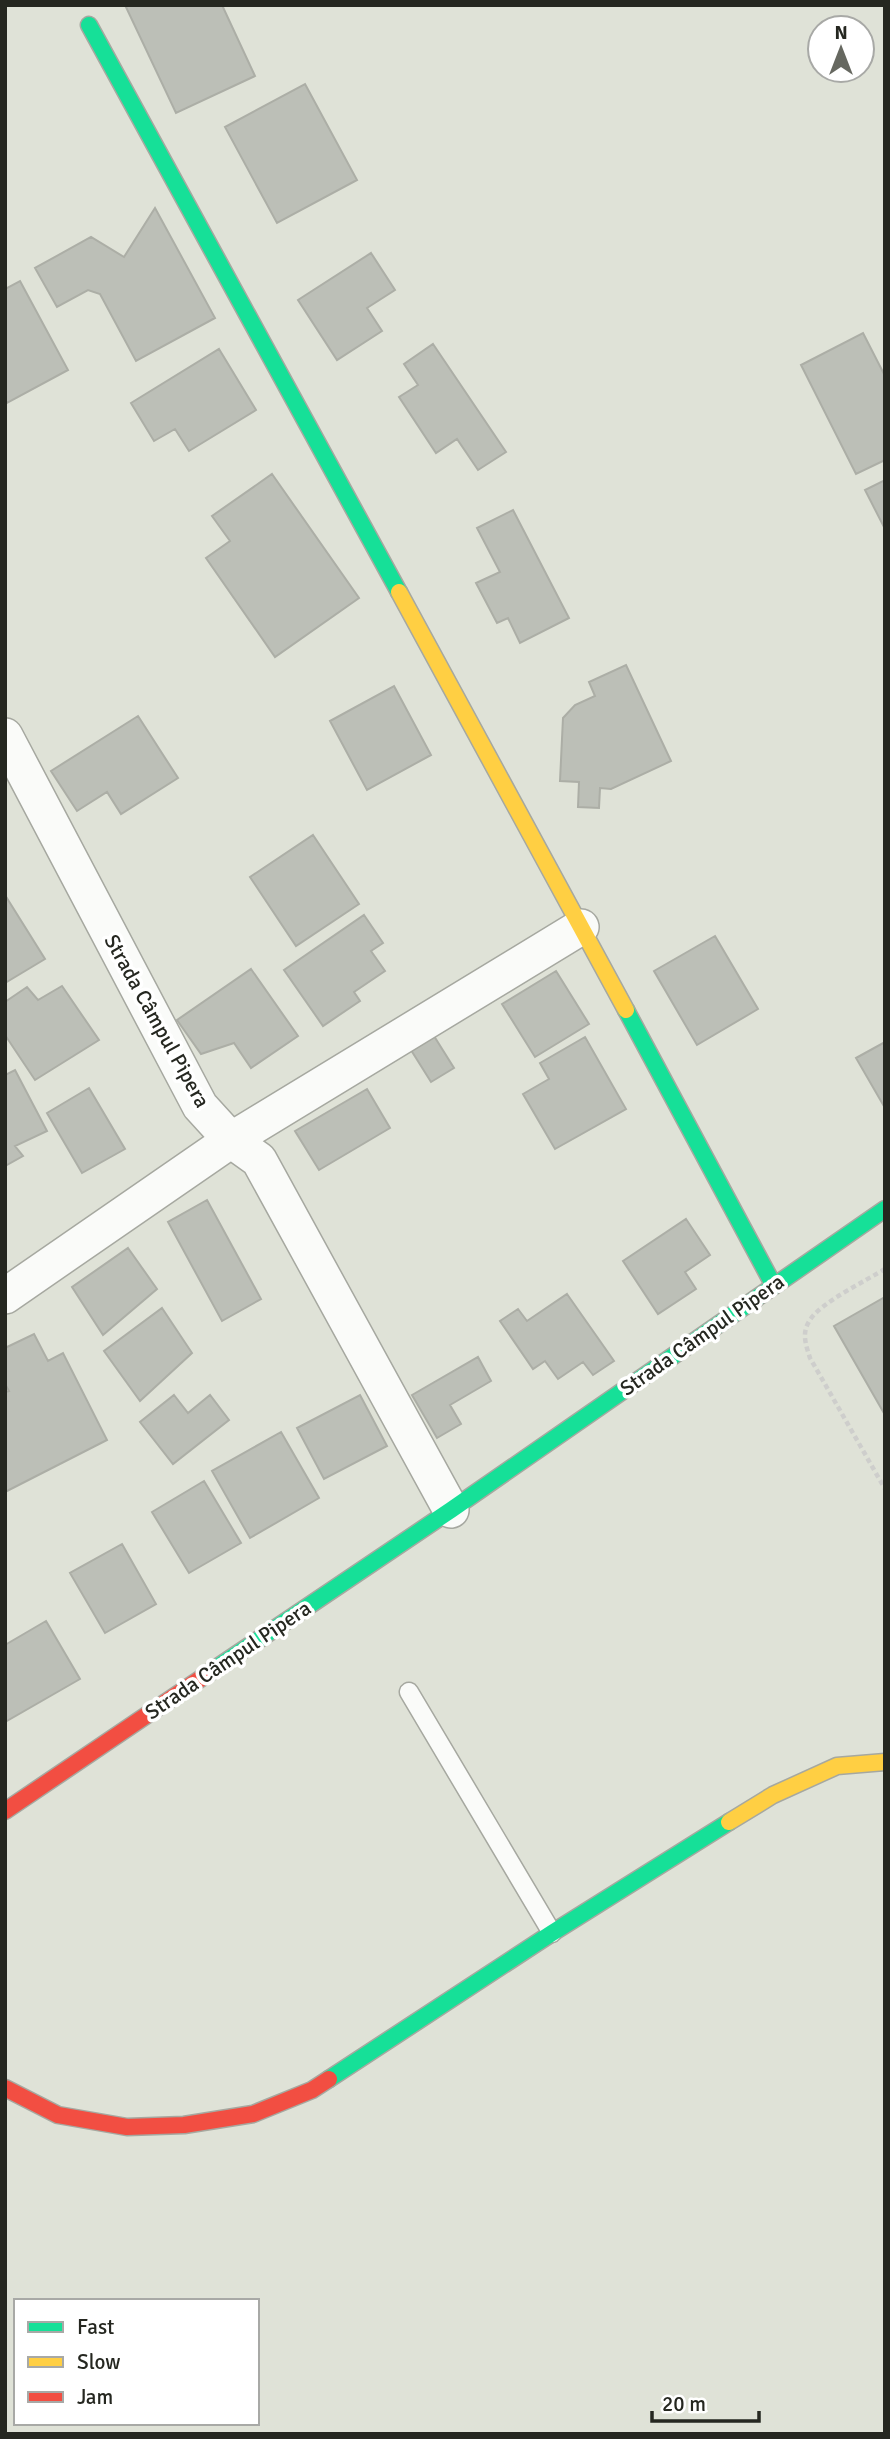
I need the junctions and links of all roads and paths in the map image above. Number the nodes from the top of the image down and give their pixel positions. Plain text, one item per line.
1 (89, 25) dead end
2 (5, 736) edge
3 (581, 927) junction
4 (231, 1140) junction
5 (885, 1209) edge
6 (885, 1269) edge
7 (774, 1286) junction
8 (5, 1296) edge
9 (885, 1489) edge
10 (451, 1510) junction
11 (409, 1692) dead end
12 (885, 1762) edge
13 (5, 1811) edge
14 (552, 1933) junction
15 (5, 2088) edge

1 - 3 street
2 - 4 street, Strada Câmpul Pipera
3 - 4 street
3 - 7 street
4 - 8 street
4 - 10 street, Strada Câmpul Pipera
5 - 7 street, Strada Câmpul Pipera
6 - 9 path
7 - 10 street, Strada Câmpul Pipera
10 - 13 street, Strada Câmpul Pipera
11 - 14 lane
12 - 14 street
14 - 15 street

